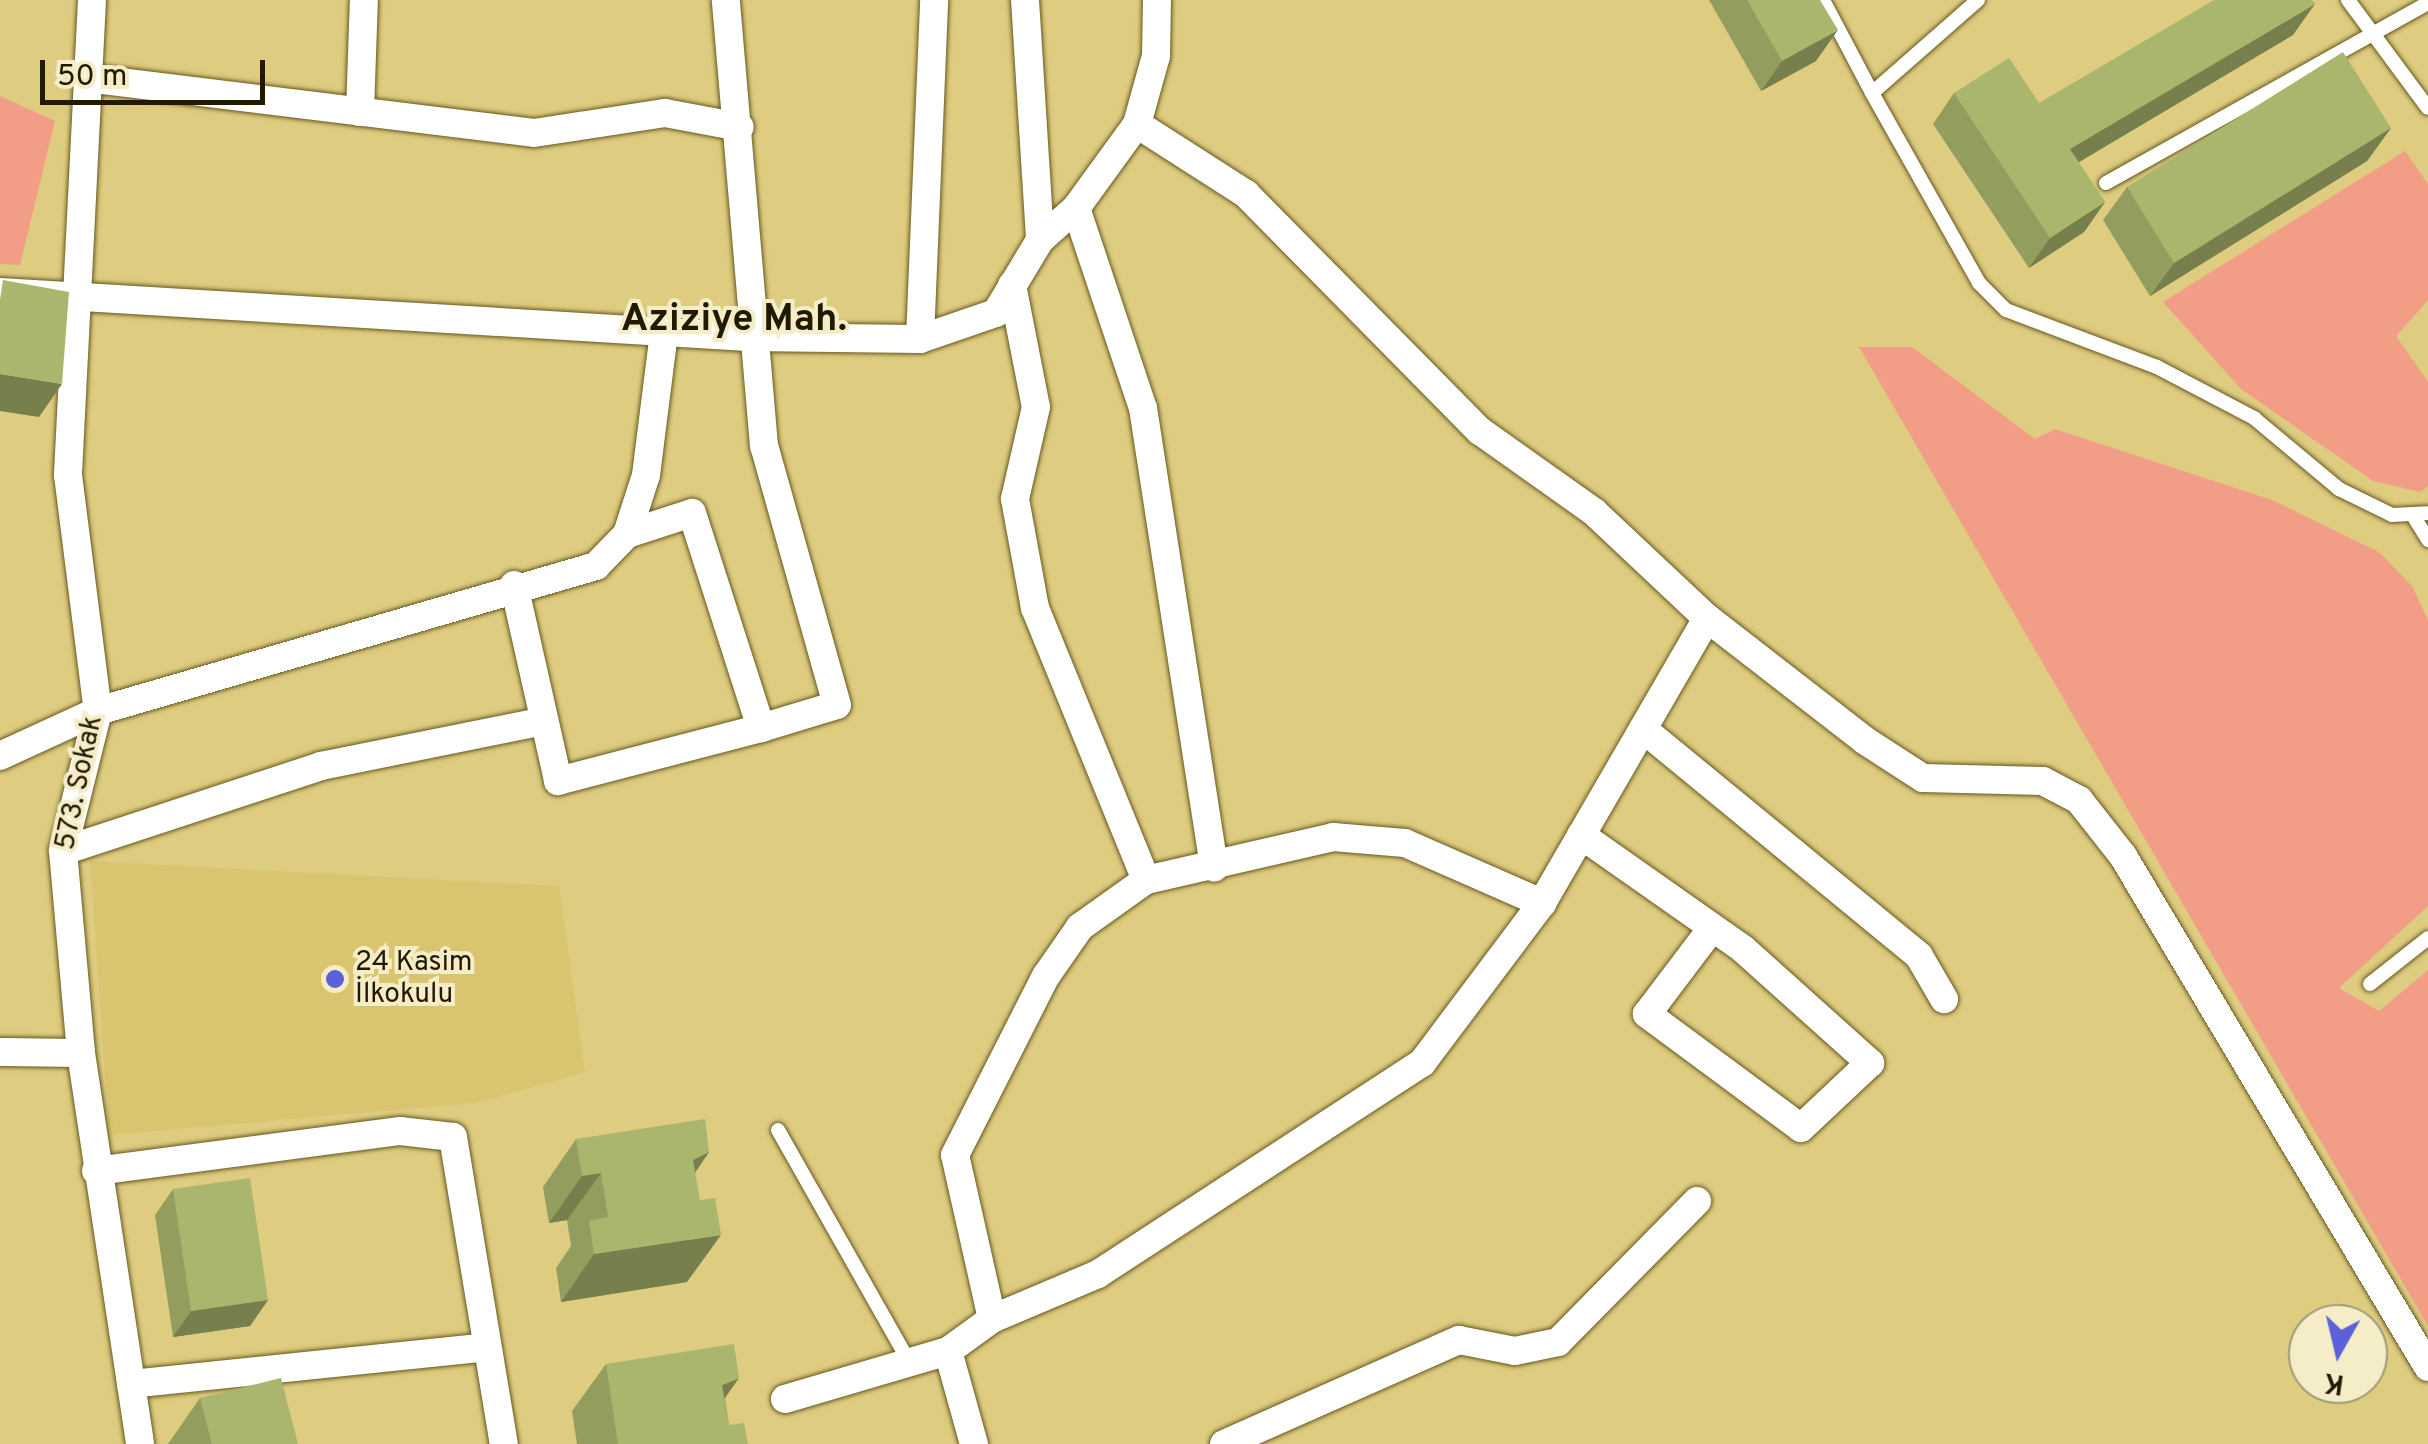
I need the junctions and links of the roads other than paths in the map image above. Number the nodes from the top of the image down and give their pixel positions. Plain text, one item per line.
1 (92, 0) edge
2 (364, 0) edge
3 (726, 0) edge
4 (930, 0) edge
5 (1026, 0) edge
6 (1157, 0) edge
7 (1823, 0) edge
8 (1978, 0) edge
9 (2348, 0) edge
10 (2428, 3) edge
11 (2376, 36) junction
12 (88, 78) junction
13 (1872, 93) junction
14 (2428, 108) edge
15 (360, 112) junction
16 (1137, 124) junction
17 (740, 127) junction
18 (2106, 184) dead end
19 (1076, 208) junction
20 (1040, 240) junction
21 (1012, 285) junction
22 (0, 292) edge
23 (76, 298) junction
24 (664, 332) junction
25 (748, 337) junction
26 (920, 339) junction
27 (2420, 514) edge
28 (627, 534) junction
29 (2428, 540) edge
30 (514, 585) junction
31 (1707, 618) junction
32 (98, 711) junction
33 (539, 722) junction
34 (761, 728) junction
35 (1643, 729) junction
36 (0, 756) edge
37 (1581, 836) junction
38 (62, 851) junction
39 (1214, 868) junction
40 (1146, 880) junction
41 (1542, 903) junction
42 (1712, 928) junction
43 (2428, 938) edge
44 (2370, 984) dead end
45 (1944, 999) dead end
46 (0, 1052) edge
47 (81, 1053) junction
48 (778, 1130) dead end
49 (96, 1172) junction
50 (1697, 1201) dead end
51 (992, 1318) junction
52 (488, 1348) junction
53 (948, 1351) junction
54 (909, 1362) junction
55 (2428, 1367) edge
56 (131, 1384) junction
57 (785, 1399) dead end
58 (140, 1444) edge
59 (504, 1444) edge
60 (974, 1444) edge
61 (1224, 1444) edge

1 - 12 street, 573. Sokak
2 - 15 street
3 - 17 street
4 - 26 street
5 - 20 street
6 - 16 street
7 - 13 lane
8 - 13 lane
9 - 11 lane
10 - 11 lane
11 - 14 lane
11 - 18 lane
12 - 15 street
12 - 23 street, 573. Sokak
13 - 27 lane
15 - 17 street
16 - 19 street
16 - 31 street
17 - 25 street
19 - 20 street
19 - 39 street
20 - 21 street
21 - 26 street
21 - 40 street
22 - 23 street
23 - 24 street
23 - 32 street, 573. Sokak
24 - 25 street
24 - 28 street
25 - 26 street
25 - 34 street
27 - 29 lane
28 - 30 street
28 - 34 street
30 - 32 street
30 - 33 street
31 - 35 street
31 - 55 street
32 - 36 street
32 - 38 street, 573. Sokak
33 - 34 street
33 - 38 street
35 - 37 street
35 - 45 street
37 - 41 street
37 - 42 street
38 - 47 street, 573. Sokak
39 - 40 street
39 - 41 street
40 - 51 street
41 - 51 street
42 - 42 street
43 - 44 lane
46 - 47 street
47 - 49 street, 573. Sokak
48 - 54 lane
49 - 52 street
49 - 56 street, 573. Sokak
50 - 61 street
51 - 53 street
52 - 56 street
52 - 59 street
53 - 54 street
53 - 60 street
54 - 57 street
56 - 58 street, 573. Sokak

